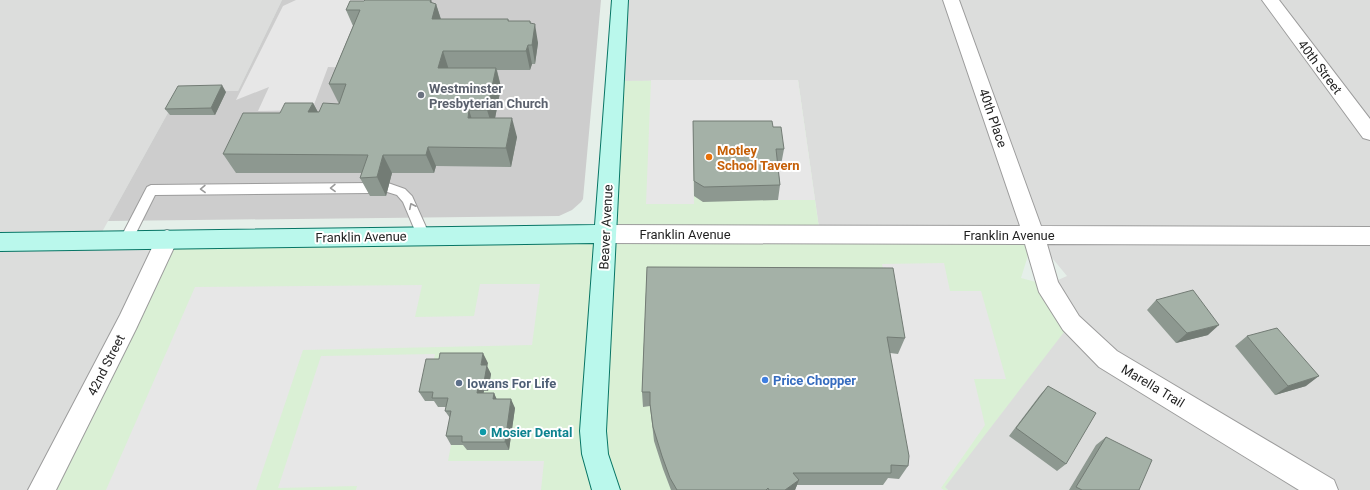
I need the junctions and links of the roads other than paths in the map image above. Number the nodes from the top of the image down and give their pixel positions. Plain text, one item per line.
1 (620, 0) edge
2 (951, 0) edge
3 (1270, 0) edge
4 (1370, 133) edge
5 (372, 188) edge
6 (388, 188) dead end
7 (605, 234) junction
8 (424, 236) junction
9 (1034, 236) junction
10 (1370, 236) edge
11 (126, 239) junction
12 (167, 239) junction
13 (0, 242) edge
14 (605, 487) edge
15 (42, 490) edge
16 (1324, 490) edge

1 - 7 main road, Beaver Avenue
2 - 9 street, 40th Place
3 - 4 street, 40th Street
5 -> 11 lane
8 -> 6 lane
7 - 8 main road, Franklin Avenue
7 - 9 street, Franklin Avenue
7 - 14 main road, Beaver Avenue
8 - 12 main road, Franklin Avenue
9 - 10 street, Franklin Avenue
9 - 16 street, Marella Trail
11 - 12 main road, Franklin Avenue
11 - 13 main road, Franklin Avenue
12 - 15 street, 42nd Street

